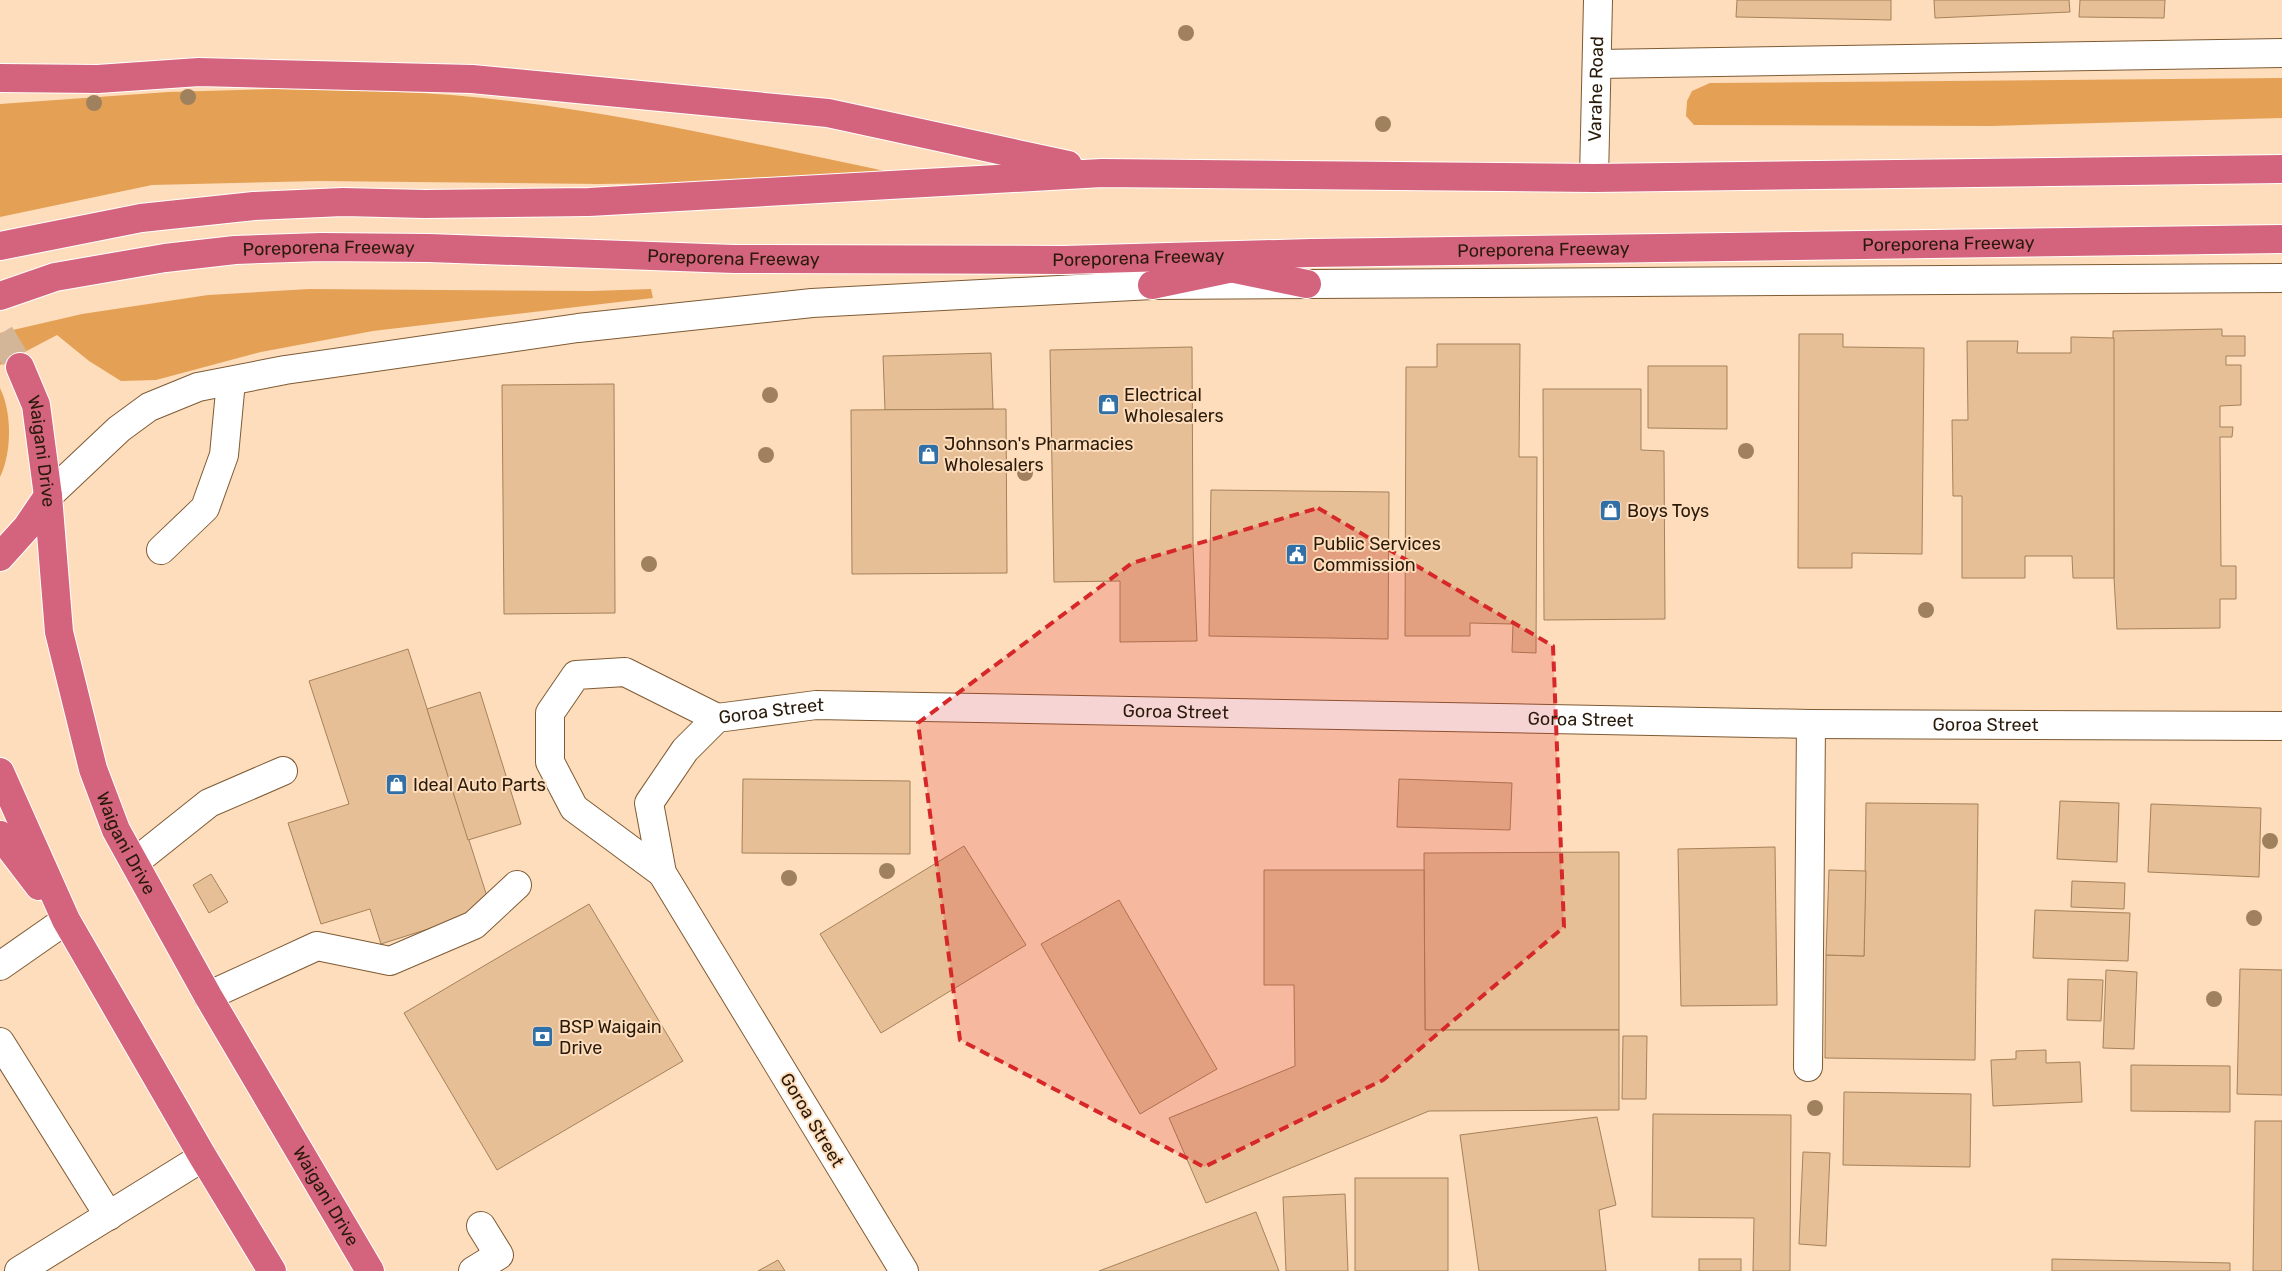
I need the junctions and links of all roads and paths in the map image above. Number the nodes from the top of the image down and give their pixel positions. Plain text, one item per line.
1 (1598, 0) edge
2 (2282, 52) edge
3 (1598, 64) junction
4 (0, 78) edge
5 (2282, 169) edge
6 (1102, 173) junction
7 (1594, 178) junction
8 (2282, 239) edge
9 (0, 246) edge
10 (1311, 253) junction
11 (1064, 260) junction
12 (1235, 268) junction
13 (2282, 278) edge
14 (1307, 284) junction
15 (1152, 285) junction
16 (0, 296) edge
17 (20, 367) tunnel mouth
18 (231, 380) junction
19 (48, 496) junction
20 (161, 550) dead end
21 (0, 557) edge
22 (717, 718) junction
23 (1811, 724) junction
24 (2282, 726) edge
25 (283, 771) dead end
26 (0, 772) edge
27 (0, 835) edge
28 (135, 862) junction
29 (662, 874) junction
30 (517, 885) dead end
31 (66, 920) junction
32 (0, 966) edge
33 (208, 996) junction
34 (0, 1042) edge
35 (1808, 1067) dead end
36 (203, 1157) junction
37 (109, 1216) junction
38 (481, 1226) dead end
39 (19, 1271) edge
40 (272, 1271) edge
41 (370, 1271) edge
42 (473, 1271) edge
43 (904, 1271) edge

1 - 3 street, Varahe Road
2 - 3 street
3 - 7 street, Varahe Road
4 - 6 highway
5 - 7 highway
6 - 7 highway
6 - 9 highway
8 - 10 highway, Poreporena Freeway
10 - 11 highway, Poreporena Freeway
10 - 12 highway
11 - 12 highway
11 - 16 highway, Poreporena Freeway
12 - 14 highway
12 - 15 highway
13 - 14 street
14 - 15 street
15 - 18 street
17 - 19 highway, Waigani Drive
18 - 19 street
18 - 20 street
19 - 21 highway
19 - 28 highway, Waigani Drive
22 - 23 street, Goroa Street
22 - 29 street, Goroa Street
22 - 29 street
23 - 24 street, Goroa Street
23 - 35 street
25 - 28 street
26 - 31 highway
27 - 31 highway
28 - 33 highway, Waigani Drive
29 - 43 street, Goroa Street
30 - 33 street
31 - 32 street
31 - 36 highway
33 - 41 highway, Waigani Drive
34 - 37 street
36 - 37 street
36 - 40 highway
37 - 39 street
38 - 42 street

